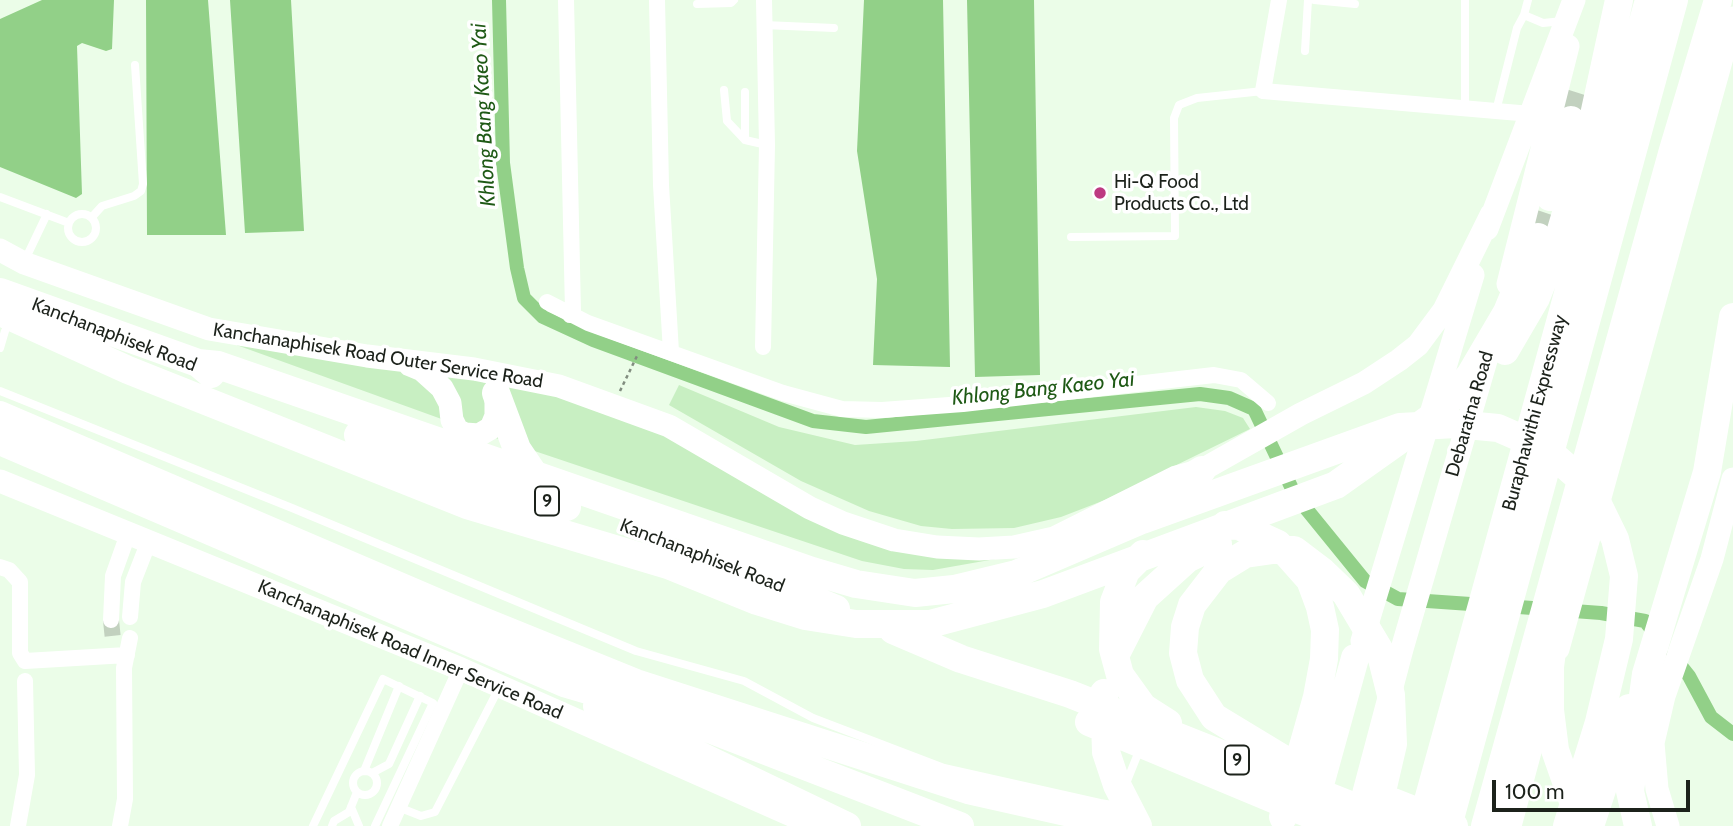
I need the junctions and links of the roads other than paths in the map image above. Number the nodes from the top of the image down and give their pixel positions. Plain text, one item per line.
1 (566, 0) edge
2 (657, 0) edge
3 (734, 0) edge
4 (764, 0) edge
5 (1279, 0) edge
6 (1311, 0) edge
7 (1465, 0) edge
8 (1528, 0) edge
9 (1608, 0) edge
10 (1619, 0) edge
11 (1649, 0) edge
12 (1674, 0) edge
13 (1718, 0) edge
14 (697, 4) dead end
15 (1355, 4) dead end
16 (1572, 7) edge
17 (1524, 15) junction
18 (1733, 18) edge
19 (764, 24) junction
20 (834, 28) dead end
21 (1305, 51) dead end
22 (135, 65) dead end
23 (1700, 66) junction
24 (724, 90) dead end
25 (1264, 91) junction
26 (1580, 91) tunnel mouth
27 (745, 92) dead end
28 (1465, 108) junction
29 (1496, 111) junction
30 (1531, 114) junction
31 (1572, 120) tunnel mouth
32 (745, 140) junction
33 (767, 145) junction
34 (0, 197) edge
35 (47, 214) junction
36 (1491, 215) junction
37 (92, 217) junction
38 (69, 223) junction
39 (1071, 237) dead end
40 (0, 250) edge
41 (24, 263) junction
42 (0, 292) edge
43 (547, 302) dead end
44 (570, 315) junction
45 (1733, 317) edge
46 (3, 322) edge
47 (764, 346) dead end
48 (0, 348) edge
49 (671, 352) junction
50 (400, 360) junction
51 (198, 363) junction
52 (474, 369) junction
53 (0, 391) edge
54 (496, 393) junction
55 (1268, 403) dead end
56 (1439, 412) junction
57 (0, 415) edge
58 (0, 441) edge
59 (0, 460) edge
60 (1202, 470) junction
61 (536, 477) junction
62 (1733, 479) edge
63 (0, 481) edge
64 (1336, 485) junction
65 (138, 537) junction
66 (0, 568) edge
67 (1016, 574) junction
68 (130, 617) tunnel mouth
69 (111, 620) tunnel mouth
70 (130, 638) tunnel mouth
71 (121, 654) junction
72 (1355, 658) joint
73 (461, 669) junction
74 (1646, 674) junction
75 (25, 681) dead end
76 (564, 683) junction
77 (399, 686) junction
78 (499, 686) junction
79 (420, 696) junction
80 (1072, 705) junction
81 (1137, 756) dead end
82 (1290, 763) junction
83 (368, 772) junction
84 (338, 774) junction
85 (354, 780) junction
86 (375, 790) junction
87 (356, 792) junction
88 (396, 802) junction
89 (351, 807) junction
90 (1291, 823) edge
91 (18, 826) edge
92 (120, 826) edge
93 (313, 826) edge
94 (332, 826) edge
95 (359, 826) edge
96 (374, 826) edge
97 (390, 826) edge
98 (816, 826) edge
99 (847, 826) edge
100 (864, 826) edge
101 (960, 826) edge
102 (1128, 826) edge
103 (1138, 826) edge
104 (1338, 826) edge
105 (1355, 826) edge
106 (1374, 826) edge
107 (1403, 826) edge
108 (1421, 826) edge
109 (1448, 826) edge
110 (1454, 826) edge
111 (1485, 826) edge
112 (1510, 826) edge
113 (1567, 826) edge
114 (1587, 826) edge
115 (1638, 826) edge
116 (1668, 826) edge

1 - 44 street
2 - 49 street
3 - 14 lane
4 - 19 street
5 - 25 street
6 - 15 lane
6 - 21 lane
7 - 28 lane
8 - 17 lane
9 - 26 highway
10 - 56 highway
11 - 108 highway, Buraphawithi Expressway
12 - 109 highway, Buraphawithi Expressway
13 - 23 highway
16 - 17 lane
16 - 30 main road
16 - 105 main road, Debaratna Road
17 - 29 lane
18 - 112 main road
19 - 20 lane
19 - 33 street
22 - 37 lane
23 - 111 highway
23 - 114 highway
24 - 32 lane
25 - 28 street
25 - 39 lane
27 - 32 lane
28 - 29 street
29 - 30 street
30 - 36 main road
31 - 56 highway
32 - 33 lane
33 - 47 street
34 - 35 lane
35 - 38 lane
35 - 41 lane
36 - 60 main road, Kanchanaphisek Road Outer Service Road
36 - 72 main road
37 - 38 lane
37 - 38 lane
40 - 41 main road, Kanchanaphisek Road Outer Service Road
41 - 50 main road, Kanchanaphisek Road Outer Service Road
42 - 51 highway, Kanchanaphisek Road / 9
43 - 44 street
44 - 49 street
45 - 74 highway
46 - 48 lane
46 - 64 highway
49 - 55 street
50 - 52 main road, Kanchanaphisek Road Outer Service Road
50 - 54 main road
51 - 61 highway
51 - 80 highway, Kanchanaphisek Road / 9
52 - 54 main road
52 - 60 main road, Kanchanaphisek Road Outer Service Road
53 - 81 lane
54 - 61 highway
56 - 64 highway
57 - 102 highway
58 - 76 highway
59 - 99 highway
60 - 67 highway
61 - 67 highway
62 - 116 main road
63 - 65 main road, Kanchanaphisek Road Inner Service Road
64 - 103 highway
65 - 68 street
65 - 69 street
65 - 73 main road, Kanchanaphisek Road Inner Service Road
66 - 71 street
67 - 113 highway
70 - 71 street
71 - 92 street
72 - 90 highway
73 - 78 main road, Kanchanaphisek Road Inner Service Road
73 - 88 street
74 - 114 highway
74 - 115 highway
75 - 91 street
76 - 100 highway
76 - 101 highway
77 - 79 lane
77 - 83 lane
77 - 84 lane
78 - 88 lane
78 - 98 main road, Kanchanaphisek Road Inner Service Road
79 - 83 lane
79 - 88 lane
80 - 104 highway
80 - 107 highway, Kanchanaphisek Road / 9
82 - 90 highway
82 - 106 highway
82 - 110 highway
83 - 85 lane
83 - 86 lane
84 - 85 lane
84 - 93 lane
85 - 87 lane
86 - 87 lane
86 - 88 lane
87 - 89 lane
88 - 96 lane
88 - 97 street
89 - 94 lane
89 - 95 lane

